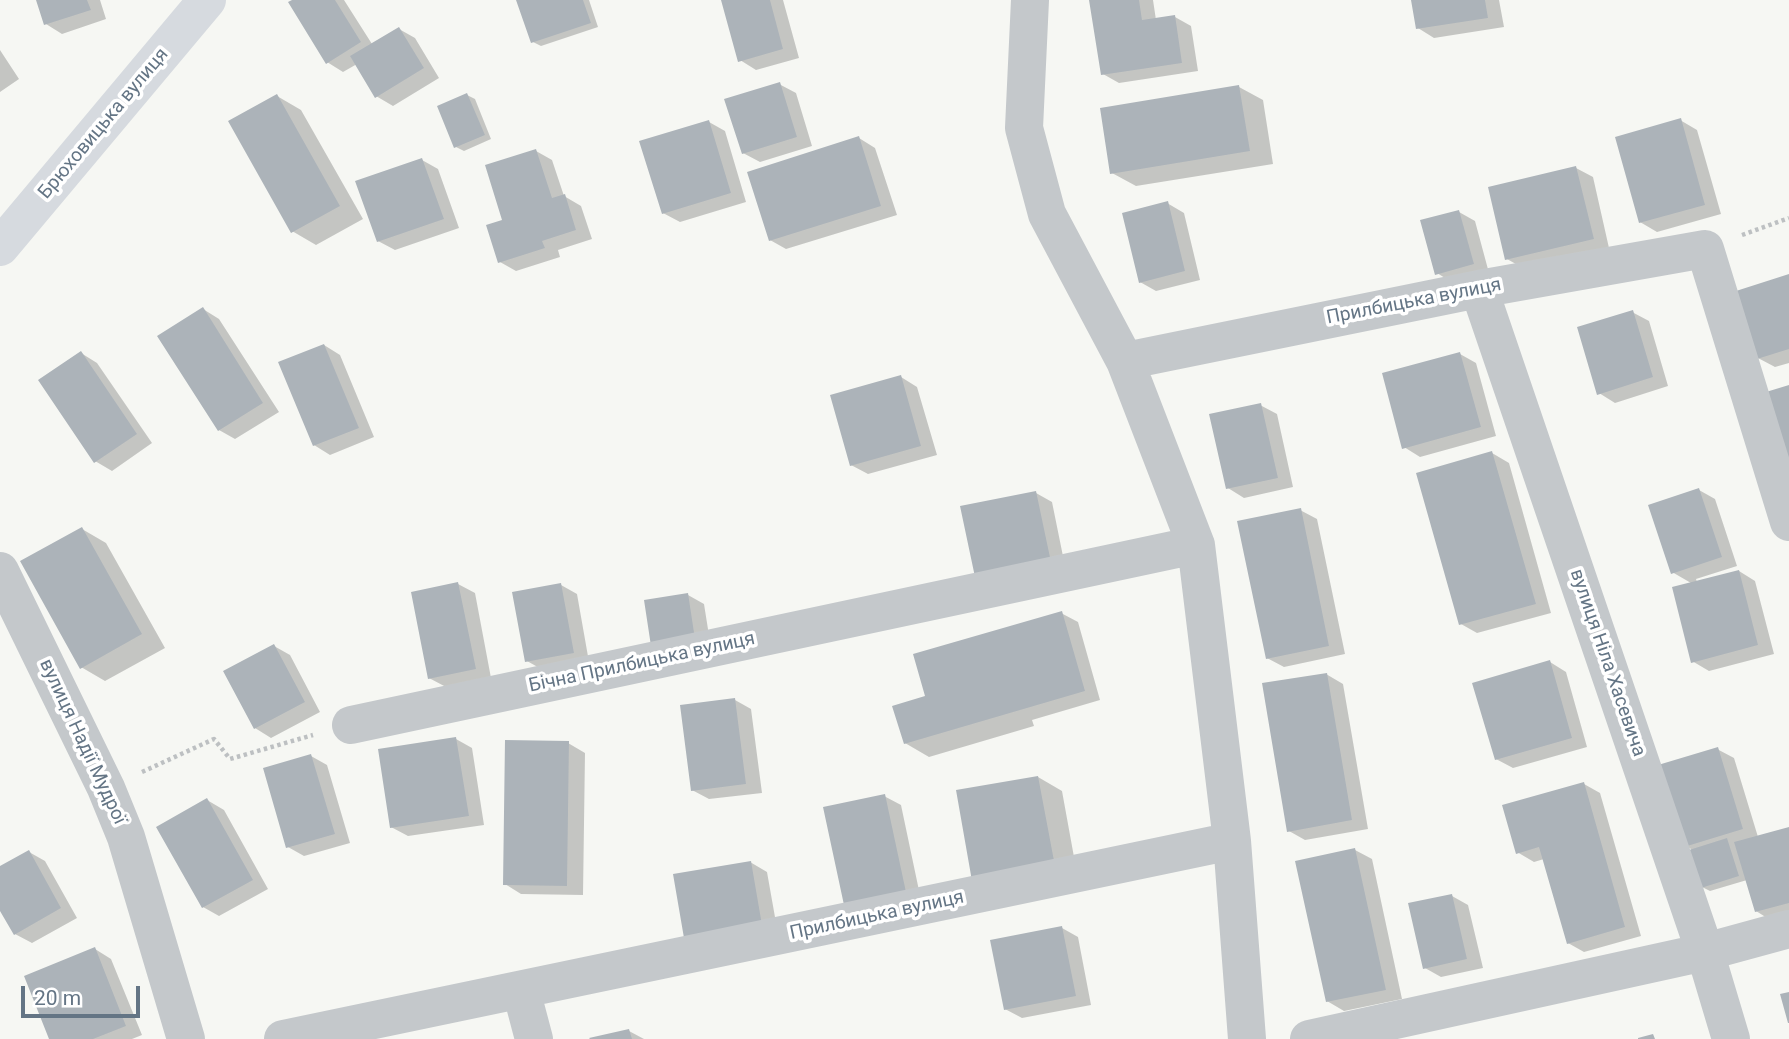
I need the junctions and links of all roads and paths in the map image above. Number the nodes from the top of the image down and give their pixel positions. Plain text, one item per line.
1 (207, 0) edge
2 (1030, 0) edge
3 (1789, 218) edge
4 (0, 247) edge
5 (1705, 249) junction
6 (1479, 289) junction
7 (1125, 361) junction
8 (1789, 522) edge
9 (1196, 545) junction
10 (0, 571) edge
11 (351, 725) joint
12 (106, 788) junction
13 (1232, 841) junction
14 (1789, 929) edge
15 (1705, 952) junction
16 (521, 990) junction
17 (186, 1039) edge
18 (282, 1039) edge
19 (534, 1039) edge
20 (1247, 1039) edge
21 (1309, 1039) edge
22 (1731, 1039) edge

1 - 4 main road, Брюховицька вулиця
2 - 7 street
3 - 5 path
5 - 6 street, Прилбицька вулиця
5 - 8 street
6 - 7 street, Прилбицька вулиця
6 - 15 street, вулиця Ніла Хасевича
7 - 9 street
9 - 11 street, Бічна Прилбицька вулиця
9 - 13 street
10 - 12 street, вулиця Надії Мудрої
11 - 12 path
12 - 17 street, вулиця Надії Мудрої
13 - 16 street, Прилбицька вулиця
13 - 20 street
14 - 15 street
15 - 21 street
15 - 22 street, вулиця Ніла Хасевича
16 - 18 street, Прилбицька вулиця
16 - 19 street

